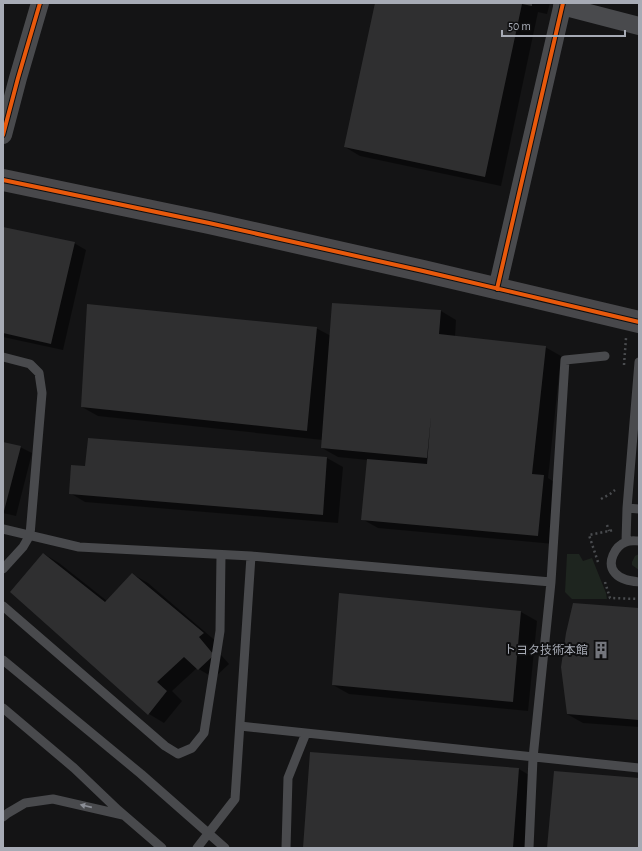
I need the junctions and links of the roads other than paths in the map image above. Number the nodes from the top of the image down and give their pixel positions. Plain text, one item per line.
1 (40, 3) edge
2 (562, 4) edge
3 (639, 26) edge
4 (3, 135) edge
5 (3, 180) edge
6 (497, 289) junction
7 (639, 322) edge
8 (605, 356) dead end
9 (3, 358) edge
10 (639, 362) edge
11 (626, 508) junction
12 (639, 509) edge
13 (3, 529) edge
14 (30, 535) junction
15 (639, 541) edge
16 (626, 542) junction
17 (221, 554) junction
18 (251, 556) junction
19 (3, 569) edge
20 (550, 582) junction
21 (639, 582) edge
22 (3, 606) edge
23 (3, 660) edge
24 (3, 708) edge
25 (240, 726) junction
26 (306, 733) junction
27 (533, 758) junction
28 (639, 768) edge
29 (124, 815) junction
30 (5, 817) edge
31 (162, 848) edge
32 (197, 848) edge
33 (225, 848) edge
34 (286, 848) edge
35 (529, 848) edge

1 - 4 street
2 - 3 street
2 - 6 street
5 - 6 street
6 - 7 street
8 - 20 lane
9 - 14 lane
10 - 11 lane
11 - 12 lane
11 - 16 lane
13 - 14 lane
14 - 17 lane
14 - 19 lane
15 - 16 lane
16 - 21 lane
17 - 18 lane
17 - 22 lane
18 - 20 lane
18 - 25 lane
20 - 27 lane
23 - 33 lane
24 - 29 lane
25 - 26 lane
25 - 32 lane
26 - 27 lane
26 - 34 lane
27 - 28 lane
27 - 35 lane
29 -> 30 lane
29 - 31 lane

